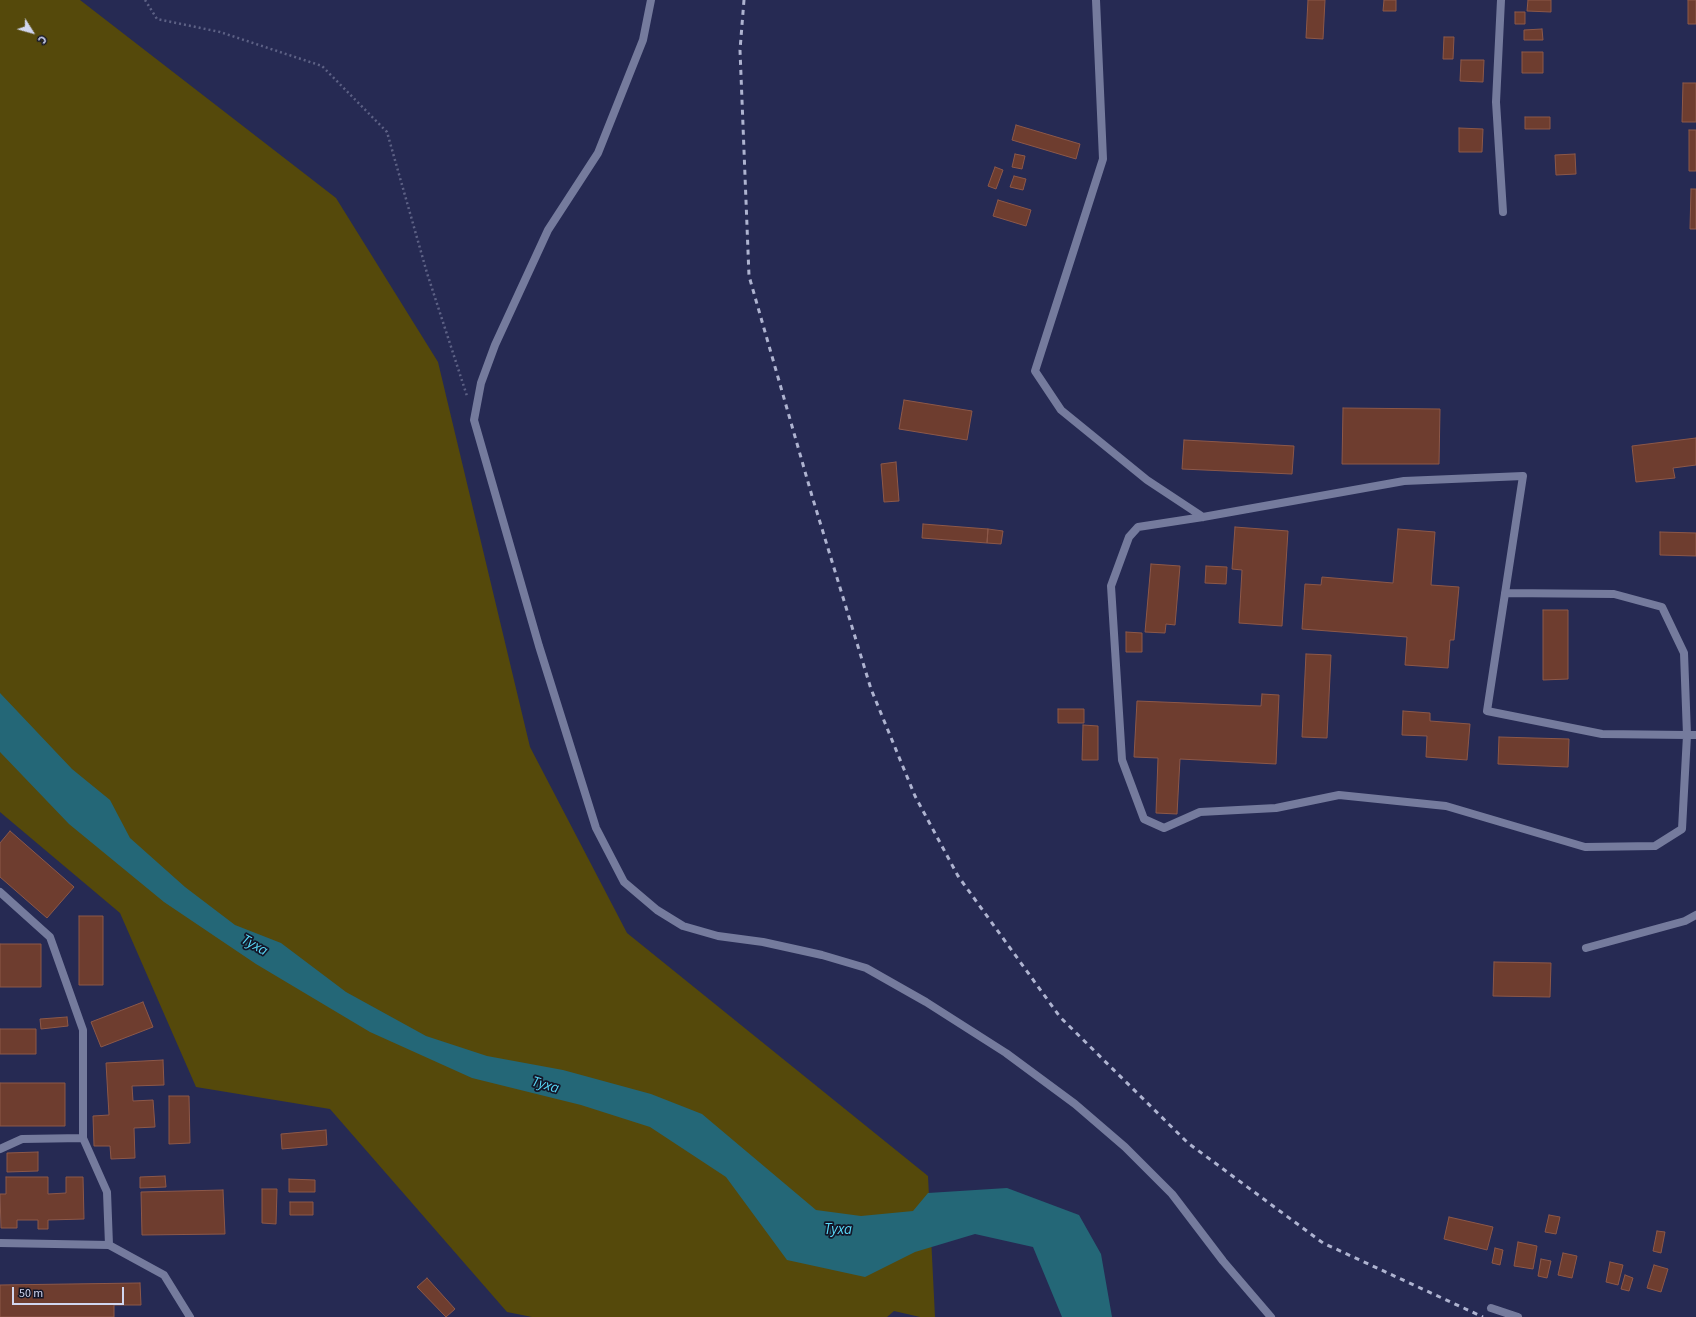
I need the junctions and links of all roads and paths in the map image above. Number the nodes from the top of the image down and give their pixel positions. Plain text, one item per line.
1 (145, 0) edge
2 (651, 0) edge
3 (1096, 0) edge
4 (1501, 0) edge
5 (1503, 212) dead end
6 (467, 398) dead end
7 (1203, 517) junction
8 (1505, 593) junction
9 (1696, 734) edge
10 (1687, 735) junction
11 (0, 892) edge
12 (1696, 915) edge
13 (1586, 948) dead end
14 (83, 1138) junction
15 (0, 1149) edge
16 (0, 1243) edge
17 (109, 1245) junction
18 (1491, 1308) dead end
19 (190, 1317) edge
20 (1271, 1317) edge
21 (1518, 1317) edge

1 - 6 path
2 - 20 street
3 - 7 street
4 - 5 street
7 - 8 street
7 - 10 street
8 - 10 street
8 - 10 street
9 - 10 street
11 - 14 street
12 - 13 street
14 - 15 street
14 - 17 street
16 - 17 street
17 - 19 street
18 - 21 street

